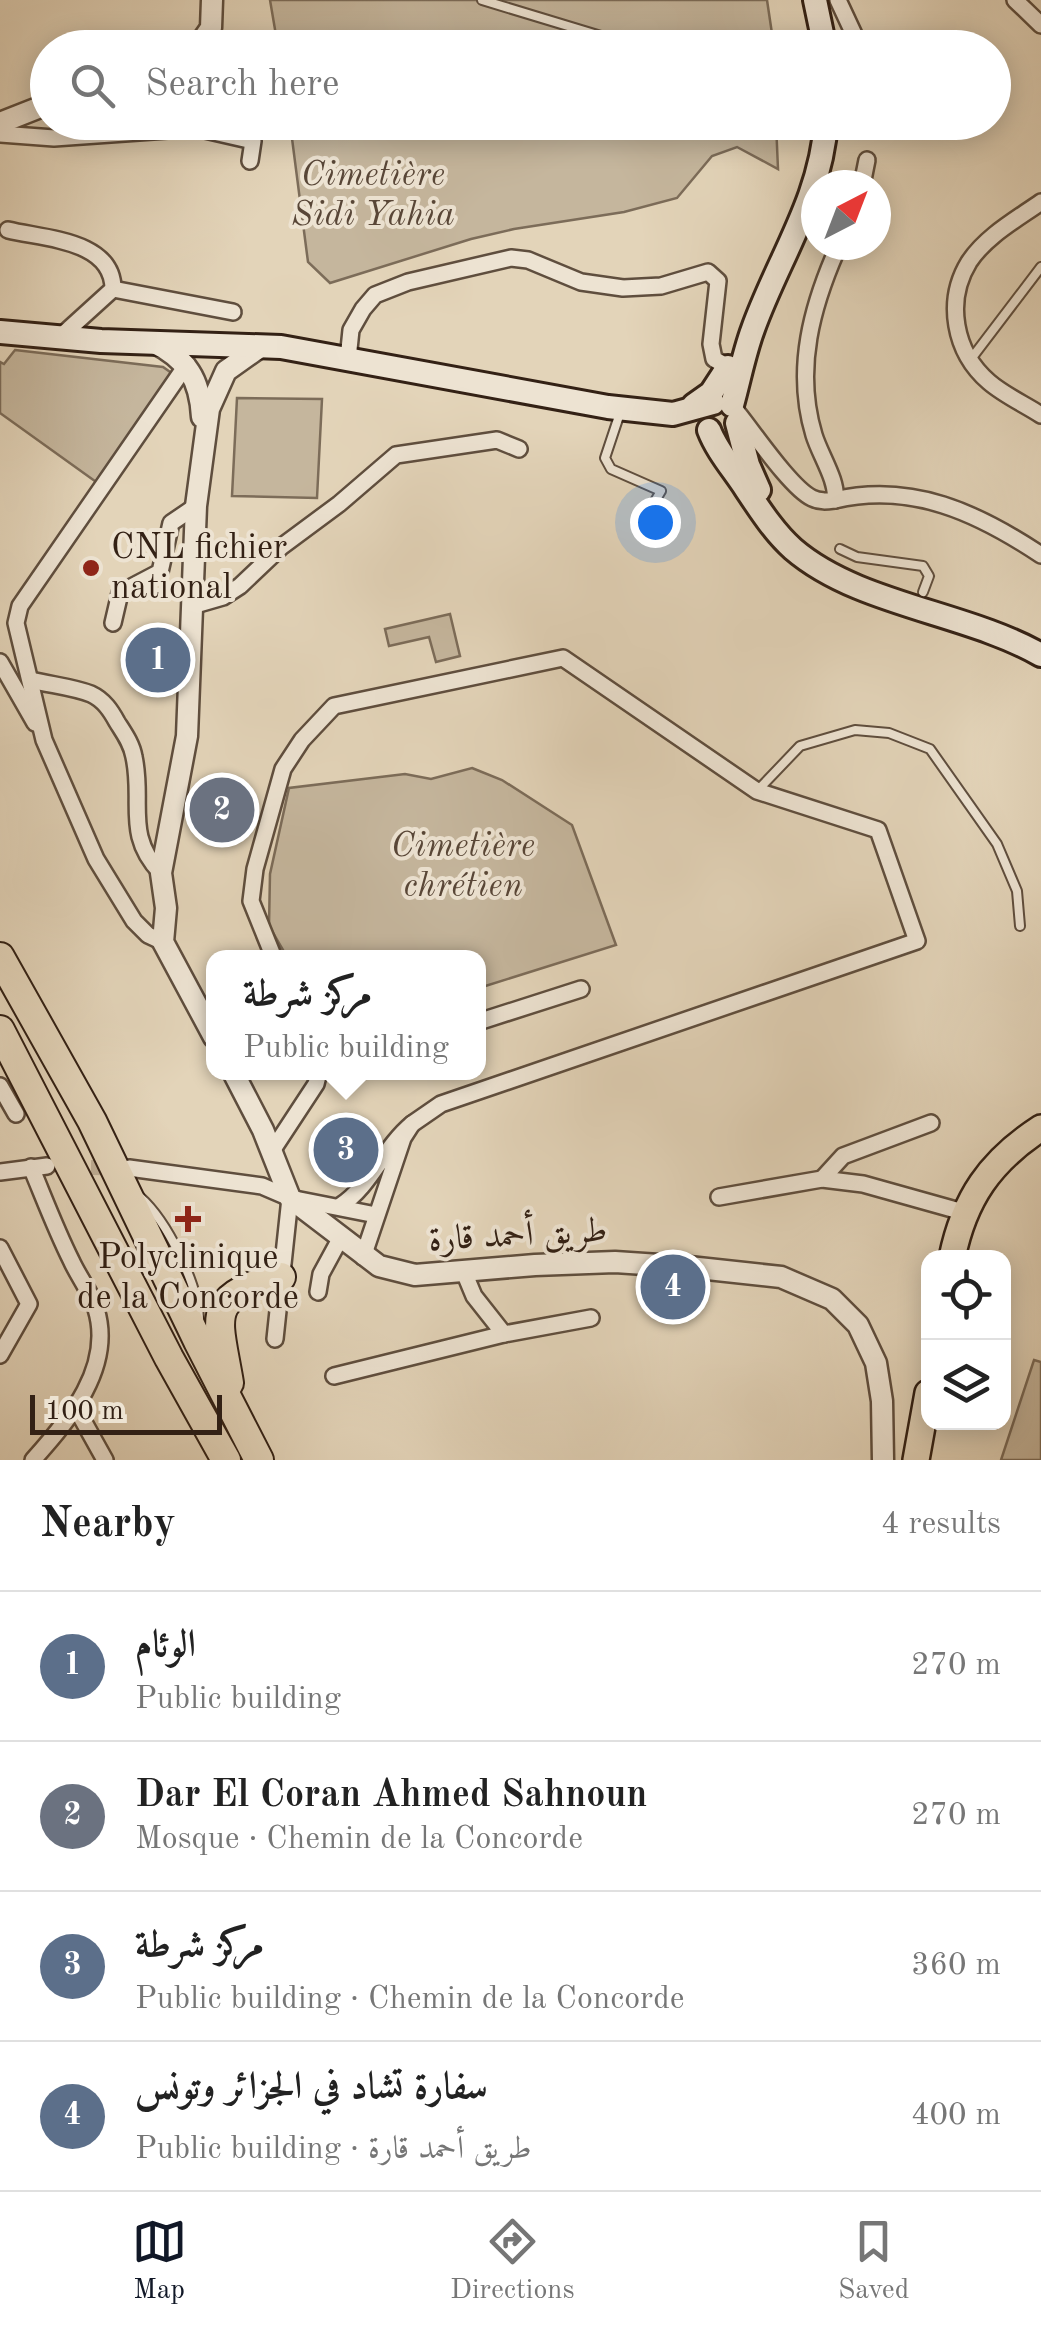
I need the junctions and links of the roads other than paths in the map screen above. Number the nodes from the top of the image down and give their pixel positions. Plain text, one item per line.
1 (212, 0) edge
2 (482, 0) edge
3 (804, 0) edge
4 (815, 0) edge
5 (838, 0) edge
6 (1016, 0) edge
7 (1041, 24) edge
8 (210, 30) edge
9 (581, 30) edge
10 (811, 30) edge
11 (822, 30) edge
12 (852, 30) edge
13 (30, 111) edge
14 (0, 123) edge
15 (0, 134) edge
16 (30, 136) edge
17 (249, 140) edge
18 (812, 140) edge
19 (825, 140) edge
20 (250, 160) dead end
21 (867, 160) dead end
22 (865, 170) edge
23 (1041, 202) edge
24 (8, 230) dead end
25 (832, 260) edge
26 (1041, 266) edge
27 (113, 289) junction
28 (233, 312) dead end
29 (0, 332) edge
30 (58, 339) junction
31 (152, 342) junction
32 (210, 344) junction
33 (260, 347) junction
34 (348, 359) junction
35 (971, 359) junction
36 (728, 367) junction
37 (200, 378) junction
38 (727, 409) junction
39 (614, 410) junction
40 (673, 414) junction
41 (1041, 415) edge
42 (709, 429) junction
43 (519, 450) dead end
44 (836, 500) junction
45 (196, 506) junction
46 (649, 510) dead end
47 (840, 549) dead end
48 (1041, 555) edge
49 (923, 592) junction
50 (192, 606) junction
51 (113, 623) dead end
52 (1041, 644) edge
53 (1041, 654) edge
54 (0, 662) edge
55 (31, 680) junction
56 (44, 740) junction
57 (757, 791) junction
58 (161, 873) junction
59 (1020, 926) dead end
60 (163, 942) junction
61 (271, 950) edge
62 (0, 957) edge
63 (581, 990) dead end
64 (486, 1020) edge
65 (206, 1022) edge
66 (0, 1030) edge
67 (238, 1080) edge
68 (317, 1080) edge
69 (0, 1086) edge
70 (16, 1114) dead end
71 (931, 1123) dead end
72 (412, 1124) junction
73 (1041, 1128) edge
74 (272, 1151) junction
75 (0, 1172) edge
76 (126, 1175) junction
77 (78, 1179) junction
78 (822, 1180) junction
79 (719, 1197) dead end
80 (290, 1198) junction
81 (340, 1206) junction
82 (963, 1212) junction
83 (376, 1215) junction
84 (340, 1239) junction
85 (0, 1248) edge
86 (954, 1250) edge
87 (363, 1256) junction
88 (464, 1272) junction
89 (281, 1277) junction
90 (318, 1292) dead end
91 (591, 1318) dead end
92 (504, 1334) junction
93 (275, 1339) dead end
94 (0, 1355) edge
95 (334, 1376) dead end
96 (76, 1408) junction
97 (234, 1414) junction
98 (921, 1430) edge
99 (33, 1460) edge
100 (105, 1460) edge
101 (207, 1460) edge
102 (226, 1460) edge
103 (259, 1460) edge
104 (883, 1460) edge
105 (916, 1460) edge

1 - 8 street
2 - 9 lane
3 - 10 main road
4 - 11 main road
5 - 12 street
6 - 7 street
13 - 14 street
15 - 16 street
17 - 20 street
18 - 36 main road
19 - 38 main road
21 - 22 street
23 - 35 street
24 - 27 street
25 - 44 street
26 - 35 lane
27 - 28 street
27 - 30 street
29 - 30 main road
30 - 31 main road
31 - 32 main road
31 - 37 street
32 - 33 main road
32 - 37 street
33 - 34 main road
33 - 37 street
34 - 36 street
34 - 39 main road
35 - 41 street
36 - 38 main road
36 - 40 main road
37 - 45 street
37 - 55 street
38 - 40 main road
38 - 42 main road
38 - 44 street
38 - 49 main road
39 - 40 main road
39 - 42 main road
39 - 46 lane
42 - 53 main road
43 - 50 street
44 - 48 street
45 - 50 street
45 - 51 street
47 - 49 lane
49 - 52 main road
50 - 58 street
54 - 56 street
55 - 56 street
55 - 58 street
56 - 60 street
57 - 59 lane
57 - 61 street
57 - 72 street
58 - 60 street
60 - 65 street
62 - 76 highway
63 - 64 street
66 - 77 highway
67 - 74 street
68 - 74 street
69 - 70 street
71 - 78 street
72 - 81 street
72 - 83 street
73 - 82 main road
74 - 80 street
75 - 96 street
76 - 80 street
76 - 97 highway
77 - 101 highway
77 - 102 highway
78 - 79 street
78 - 82 street
80 - 81 street
80 - 84 street, طريق أحمد قارة
80 - 89 street
81 - 83 street
82 - 86 main road
83 - 87 street
84 - 87 street, طريق أحمد قارة
84 - 90 street
85 - 94 street
87 - 88 street, طريق أحمد قارة
88 - 92 street
88 - 104 street, طريق أحمد قارة
89 - 93 street
89 - 97 highway
91 - 92 street
92 - 95 street
96 - 99 street
96 - 100 street
97 - 103 highway
98 - 105 main road

